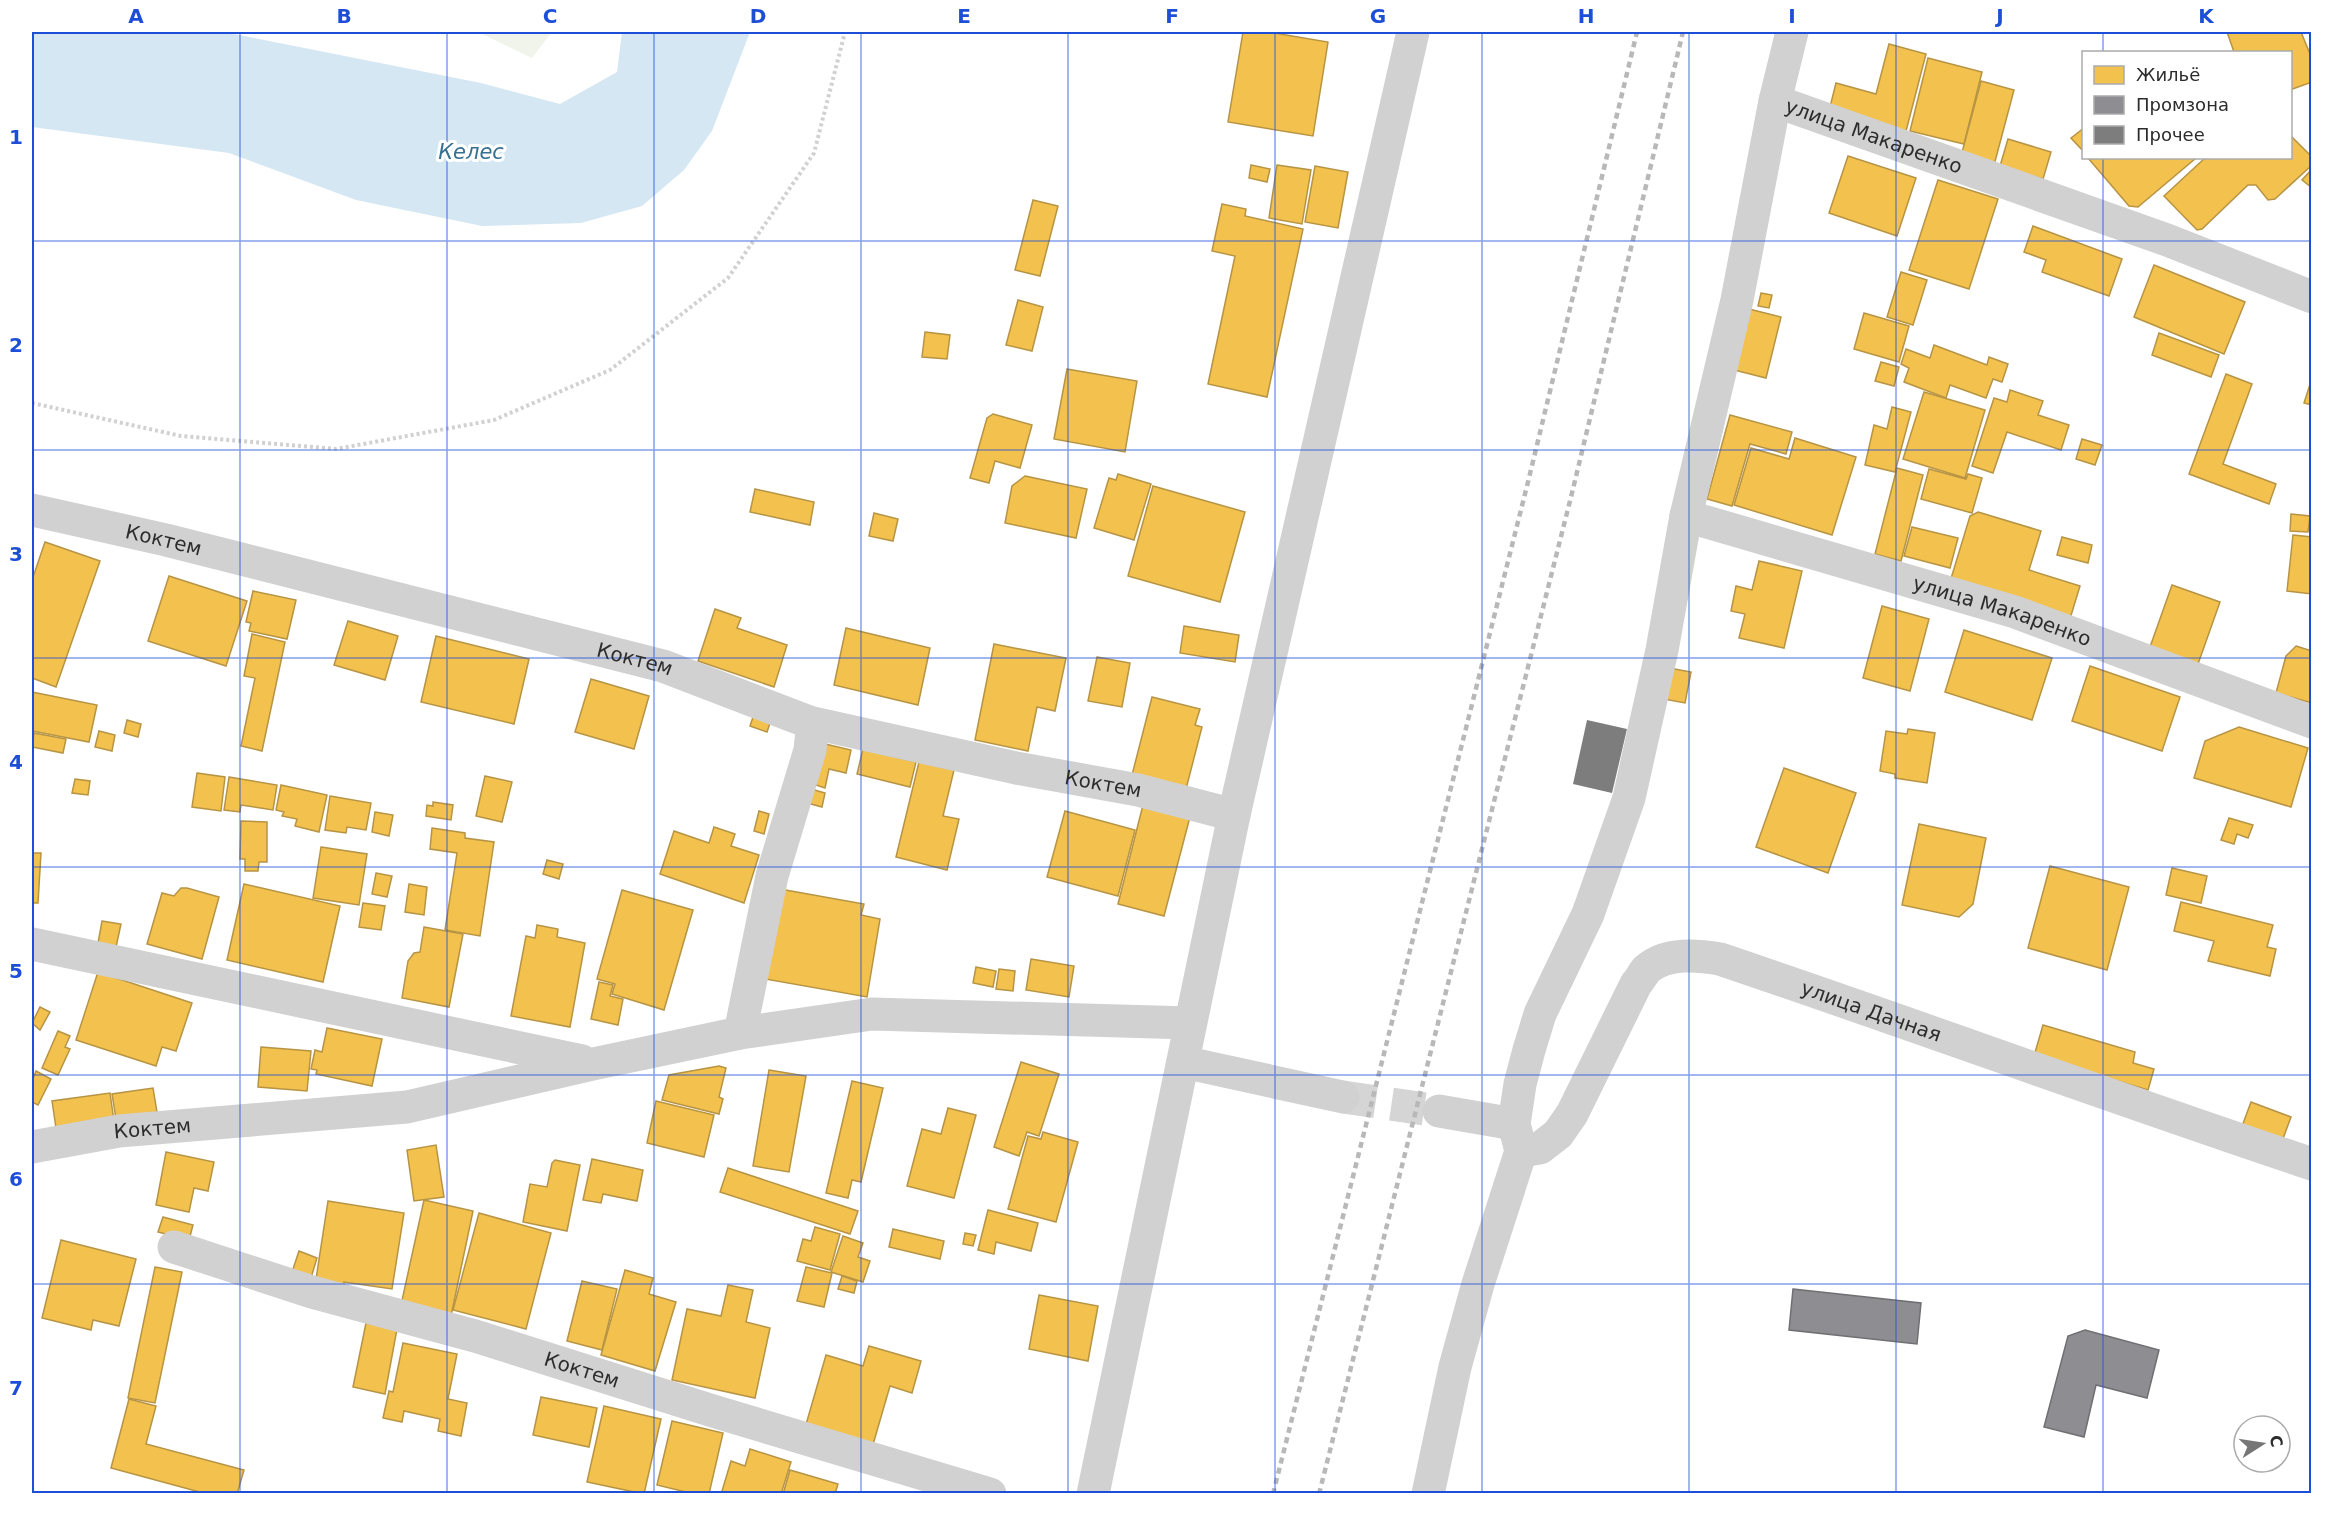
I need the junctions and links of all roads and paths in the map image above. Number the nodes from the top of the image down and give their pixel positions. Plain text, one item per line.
1 (845, 32) edge
2 (1413, 32) edge
3 (1792, 32) edge
4 (1775, 101) junction
5 (2312, 297) edge
6 (32, 403) edge
7 (32, 510) edge
8 (1686, 516) junction
9 (809, 722) junction
10 (2312, 722) edge
11 (1234, 815) junction
12 (32, 944) edge
13 (1190, 1023) junction
14 (740, 1033) junction
15 (1183, 1062) junction
16 (593, 1064) junction
17 (1343, 1097) tunnel mouth
18 (1439, 1111) tunnel mouth
19 (1518, 1137) junction
20 (32, 1147) edge
21 (2312, 1164) edge
22 (174, 1247) dead end
23 (990, 1494) edge
24 (1093, 1494) edge
25 (1428, 1494) edge

1 - 6 path
2 - 11 street
3 - 4 street
4 - 5 street, улица Макаренко
4 - 8 street
7 - 9 street, Коктем
8 - 10 street, улица Макаренко
8 - 19 street
9 - 11 street, Коктем
9 - 14 street
11 - 13 street
12 - 16 street, Коктем
13 - 14 street, Коктем
13 - 15 street
14 - 16 street, Коктем
15 - 17 street
15 - 24 street
16 - 20 street, Коктем
18 - 19 street
19 - 21 street, улица Дачная
19 - 25 street
22 - 23 street, Коктем

